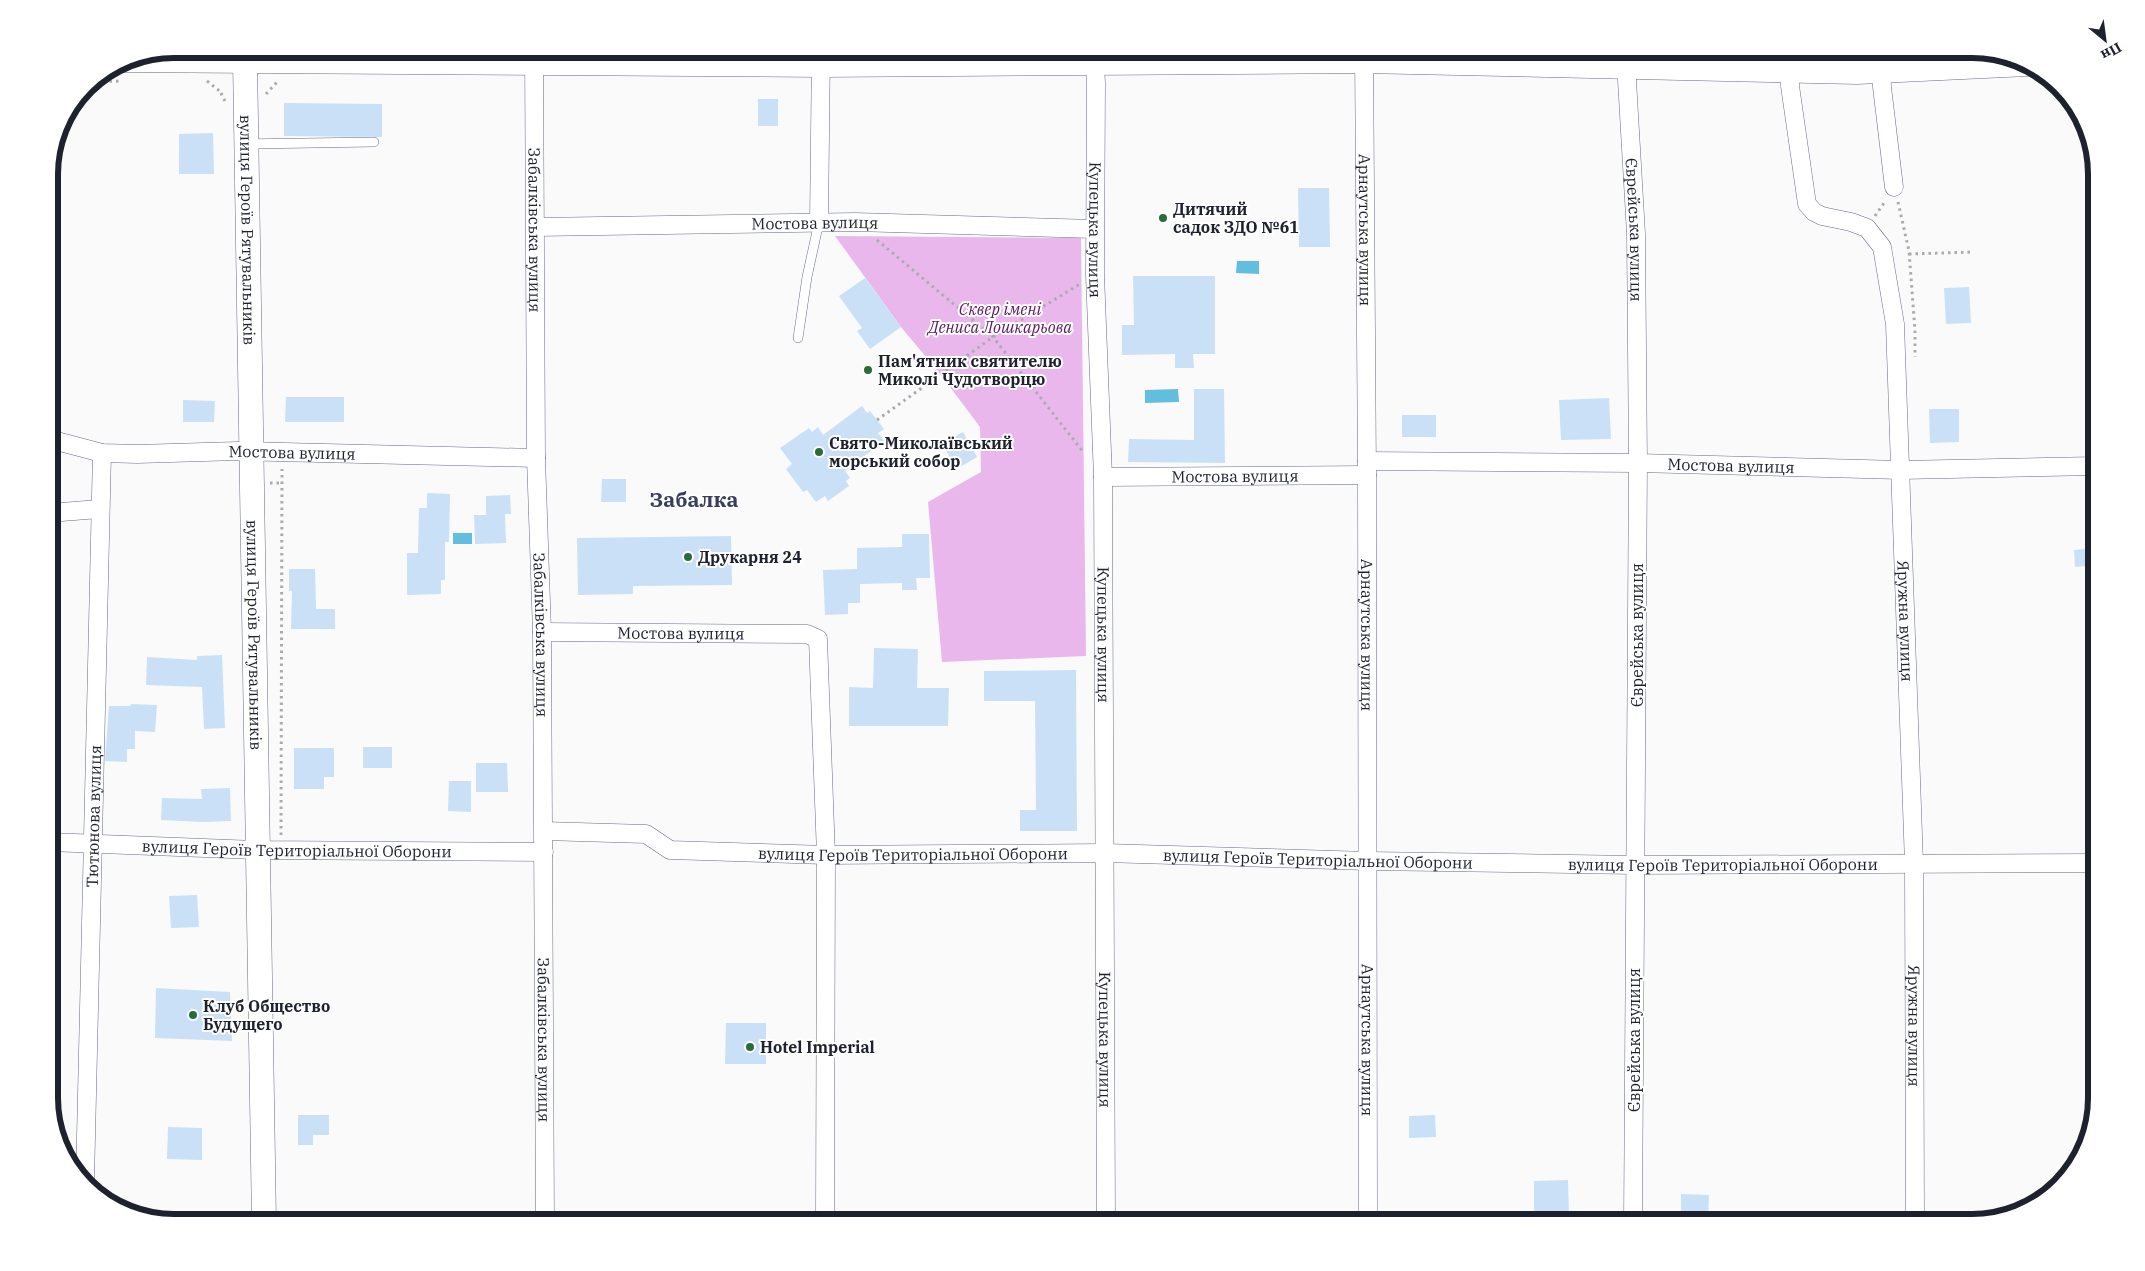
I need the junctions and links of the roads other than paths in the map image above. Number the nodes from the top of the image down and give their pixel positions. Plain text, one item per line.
1 (217, 58) edge
2 (245, 58) edge
3 (535, 58) edge
4 (821, 58) edge
5 (1094, 58) edge
6 (1364, 58) edge
7 (1628, 58) edge
8 (1930, 59) edge
9 (1855, 60) edge
10 (2008, 63) edge
11 (125, 71) edge
12 (1790, 71) junction
13 (1882, 71) junction
14 (374, 142) dead end
15 (246, 144) junction
16 (1894, 187) road end
17 (819, 222) junction
18 (536, 227) junction
19 (1094, 229) junction
20 (798, 338) dead end
21 (58, 441) edge
22 (253, 451) junction
23 (102, 453) junction
24 (536, 458) junction
25 (1638, 463) junction
26 (2087, 466) edge
27 (1367, 468) junction
28 (1901, 470) junction
29 (1103, 477) junction
30 (99, 509) junction
31 (58, 512) edge
32 (542, 632) junction
33 (544, 831) junction
34 (58, 842) edge
35 (93, 843) junction
36 (270, 850) junction
37 (544, 852) junction
38 (1105, 853) junction
39 (826, 855) junction
40 (1368, 862) junction
41 (2088, 863) edge
42 (1914, 864) junction
43 (1635, 865) junction
44 (85, 1173) edge
45 (264, 1214) edge
46 (545, 1214) edge
47 (825, 1214) edge
48 (1106, 1214) edge
49 (1368, 1214) edge
50 (1633, 1214) edge
51 (1915, 1214) edge

1 - 11 street
2 - 15 street, вулиця Героїв Рятувальників
3 - 18 street, Забалківська вулиця
4 - 17 street
5 - 19 street, Купецька вулиця
6 - 27 street, Арнаутська вулиця
7 - 12 street
7 - 25 street, Єврейська вулиця
8 - 10 street
8 - 13 street
9 - 12 street
9 - 13 street
12 - 28 street, Яружна вулиця
13 - 16 street
14 - 15 lane
15 - 22 street, вулиця Героїв Рятувальників
17 - 18 street, Мостова вулиця
17 - 19 street, Мостова вулиця
17 - 20 lane
18 - 24 street, Забалківська вулиця
19 - 29 street, Купецька вулиця
21 - 23 street, Мостова вулиця
22 - 23 street, Мостова вулиця
22 - 24 street, Мостова вулиця
22 - 36 street, вулиця Героїв Рятувальників
23 - 30 street, Тютюнова вулиця
24 - 32 street, Забалківська вулиця
25 - 27 street, Мостова вулиця
25 - 28 street, Мостова вулиця
25 - 43 street, Єврейська вулиця
26 - 28 street, Мостова вулиця
27 - 29 street, Мостова вулиця
27 - 40 street, Арнаутська вулиця
28 - 42 street, Яружна вулиця
29 - 38 street, Купецька вулиця
30 - 31 street
30 - 35 street, Тютюнова вулиця
32 - 33 street, Забалківська вулиця
32 - 39 street, Мостова вулиця
33 - 37 street, Забалківська вулиця
33 - 39 street, вулиця Героїв Територіальної Оборони
34 - 35 street, вулиця Героїв Територіальної Оборони
35 - 36 street, вулиця Героїв Територіальної Оборони
35 - 44 street, Тютюнова вулиця
36 - 37 street, вулиця Героїв Територіальної Оборони
36 - 45 street, вулиця Героїв Рятувальників
37 - 46 street, Забалківська вулиця
38 - 39 street, вулиця Героїв Територіальної Оборони
38 - 40 street, вулиця Героїв Територіальної Оборони
38 - 48 street, Купецька вулиця
39 - 47 street
40 - 43 street, вулиця Героїв Територіальної Оборони
40 - 49 street, Арнаутська вулиця
41 - 42 street, вулиця Героїв Територіальної Оборони
42 - 43 street, вулиця Героїв Територіальної Оборони
42 - 51 street, Яружна вулиця
43 - 50 street, Єврейська вулиця

